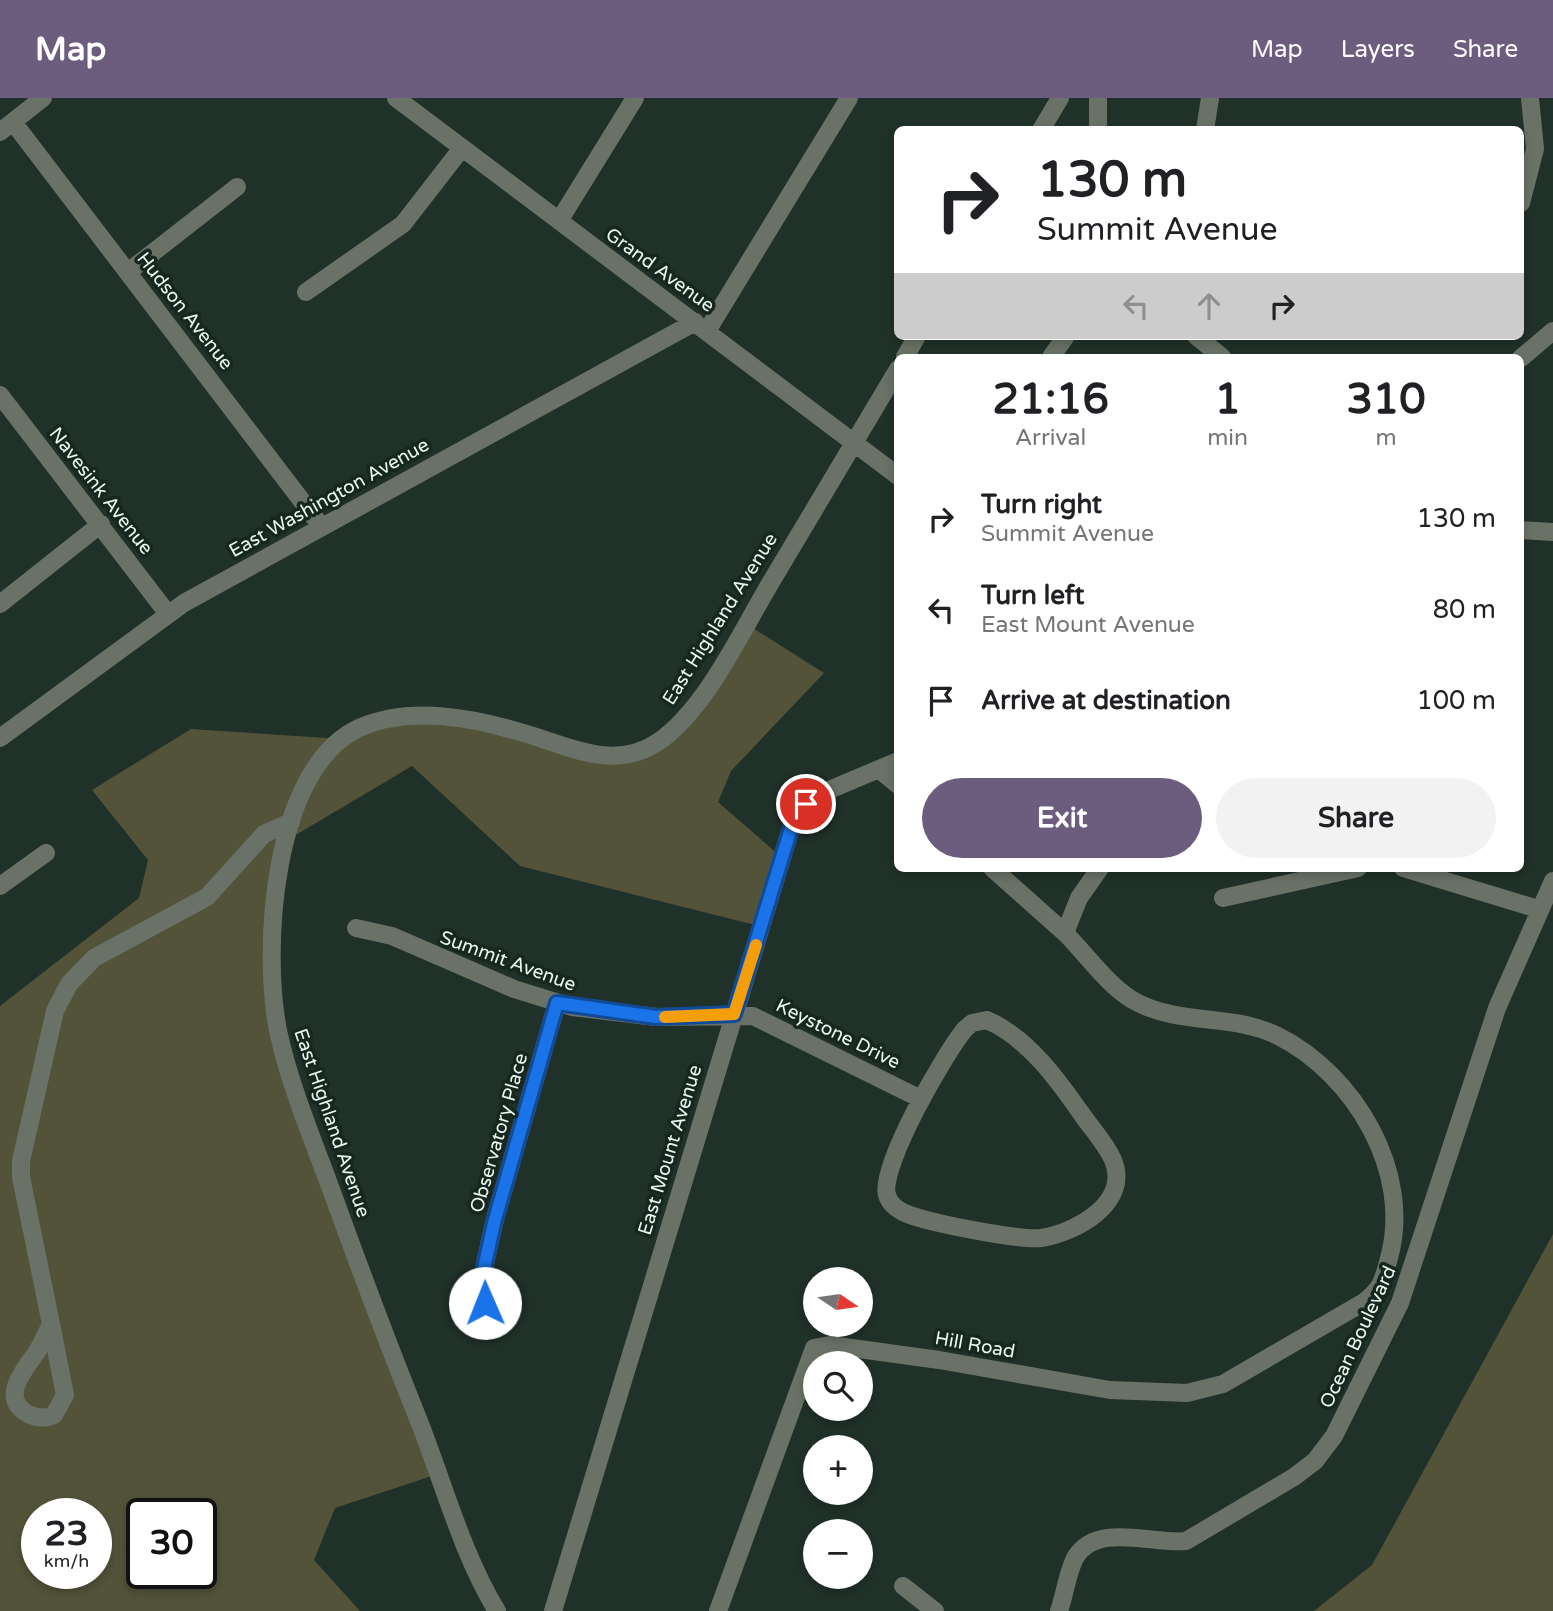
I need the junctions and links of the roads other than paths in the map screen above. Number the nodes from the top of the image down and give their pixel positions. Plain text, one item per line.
1 (43, 98) edge
2 (396, 98) edge
3 (635, 98) edge
4 (849, 98) edge
5 (1060, 98) edge
6 (1098, 98) edge
7 (1210, 98) edge
8 (1530, 98) edge
9 (1043, 126) edge
10 (1098, 126) edge
11 (1206, 126) edge
12 (6, 127) edge
13 (462, 148) junction
14 (237, 187) dead end
15 (1524, 191) edge
16 (559, 222) junction
17 (128, 272) junction
18 (306, 292) dead end
19 (701, 327) junction
20 (1553, 331) edge
21 (1201, 340) edge
22 (1218, 354) edge
23 (1524, 355) edge
24 (894, 376) edge
25 (0, 395) edge
26 (853, 443) junction
27 (894, 473) edge
28 (101, 524) junction
29 (321, 526) junction
30 (1524, 530) edge
31 (1553, 532) edge
32 (0, 604) edge
33 (168, 614) junction
34 (0, 737) edge
35 (894, 763) edge
36 (880, 770) junction
37 (894, 782) edge
38 (291, 822) junction
39 (46, 853) dead end
40 (996, 872) edge
41 (1097, 872) edge
42 (1340, 872) edge
43 (1415, 872) edge
44 (1553, 881) edge
45 (0, 886) edge
46 (1223, 898) dead end
47 (1538, 909) junction
48 (356, 928) dead end
49 (1065, 933) junction
50 (557, 1003) junction
51 (734, 1014) junction
52 (921, 1099) junction
53 (490, 1316) dead end
54 (51, 1324) junction
55 (903, 1586) dead end
56 (498, 1611) edge
57 (553, 1611) edge
58 (718, 1611) edge
59 (935, 1611) edge
60 (1059, 1611) edge

1 - 12 street
2 - 13 street, Grand Avenue
3 - 16 street
4 - 19 street
5 - 9 street
6 - 10 street
7 - 11 street
8 - 15 street
12 - 17 street, Hudson Avenue
13 - 16 street, Grand Avenue
13 - 18 street
14 - 17 street
16 - 19 street, Grand Avenue
17 - 29 street, Hudson Avenue
19 - 26 street, Grand Avenue
19 - 29 street, East Washington Avenue
20 - 23 street
21 - 22 street
24 - 26 street, East Highland Avenue
25 - 28 street, Navesink Avenue
26 - 27 street, Grand Avenue
26 - 38 street, East Highland Avenue
28 - 32 street
28 - 33 street, Navesink Avenue
29 - 33 street, East Washington Avenue
30 - 31 street
33 - 34 street, East Washington Avenue
35 - 36 street, East Mount Avenue
36 - 37 street
36 - 51 street, East Mount Avenue
38 - 54 street
38 - 56 street, East Highland Avenue
39 - 45 street
40 - 49 street
41 - 49 street
42 - 46 street
43 - 47 street
44 - 47 street, Ocean Boulevard
47 - 60 street, Ocean Boulevard
48 - 50 street, Summit Avenue
49 - 58 street, Hill Road
50 - 51 street, Summit Avenue
50 - 53 street, Observatory Place
51 - 52 street, Keystone Drive
51 - 57 street, East Mount Avenue
52 - 52 street
54 - 54 street
55 - 59 street

